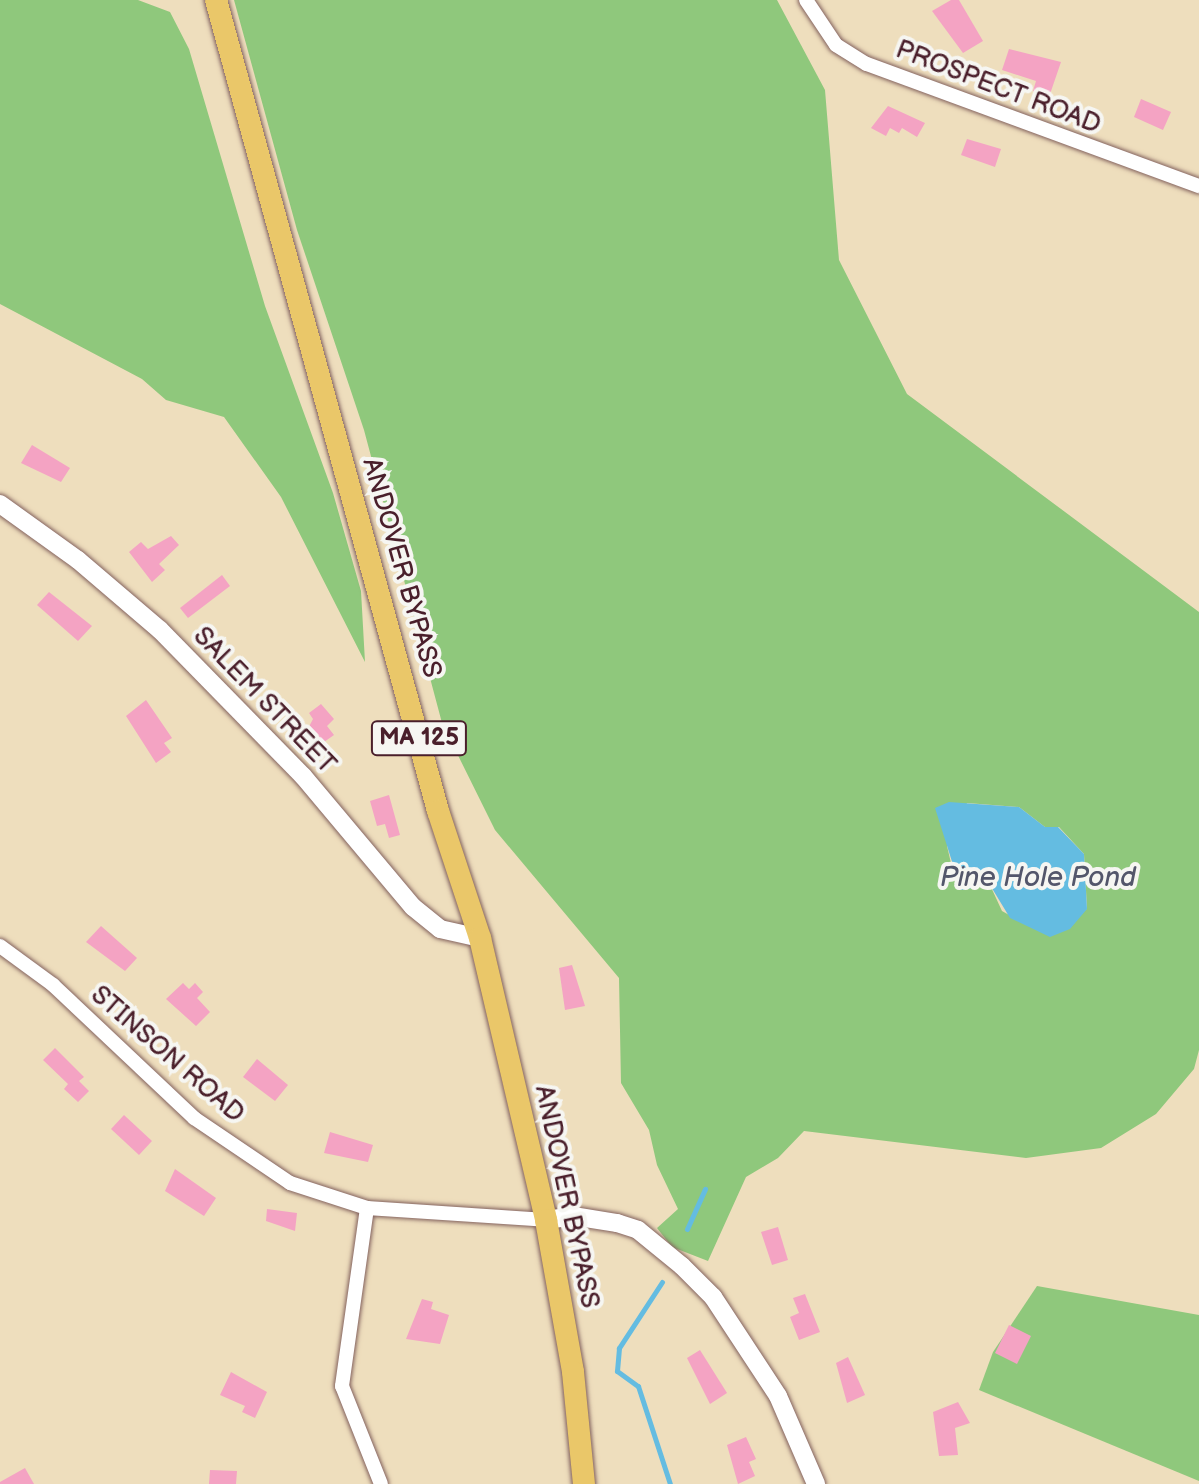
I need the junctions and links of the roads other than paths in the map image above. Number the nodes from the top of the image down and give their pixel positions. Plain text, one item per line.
1 (216, 0) edge
2 (806, 0) edge
3 (1199, 186) edge
4 (0, 504) edge
5 (480, 938) junction
6 (0, 946) edge
7 (367, 1208) junction
8 (546, 1220) junction
9 (381, 1484) edge
10 (584, 1484) edge
11 (816, 1484) edge

1 - 5 main road, ANDOVER BYPASS / MA 125
2 - 3 street, PROSPECT ROAD
4 - 5 street, SALEM STREET
5 - 8 main road, ANDOVER BYPASS / MA 125
6 - 7 street, STINSON ROAD
7 - 8 street, STINSON ROAD
7 - 9 street
8 - 10 main road, ANDOVER BYPASS / MA 125
8 - 11 street

